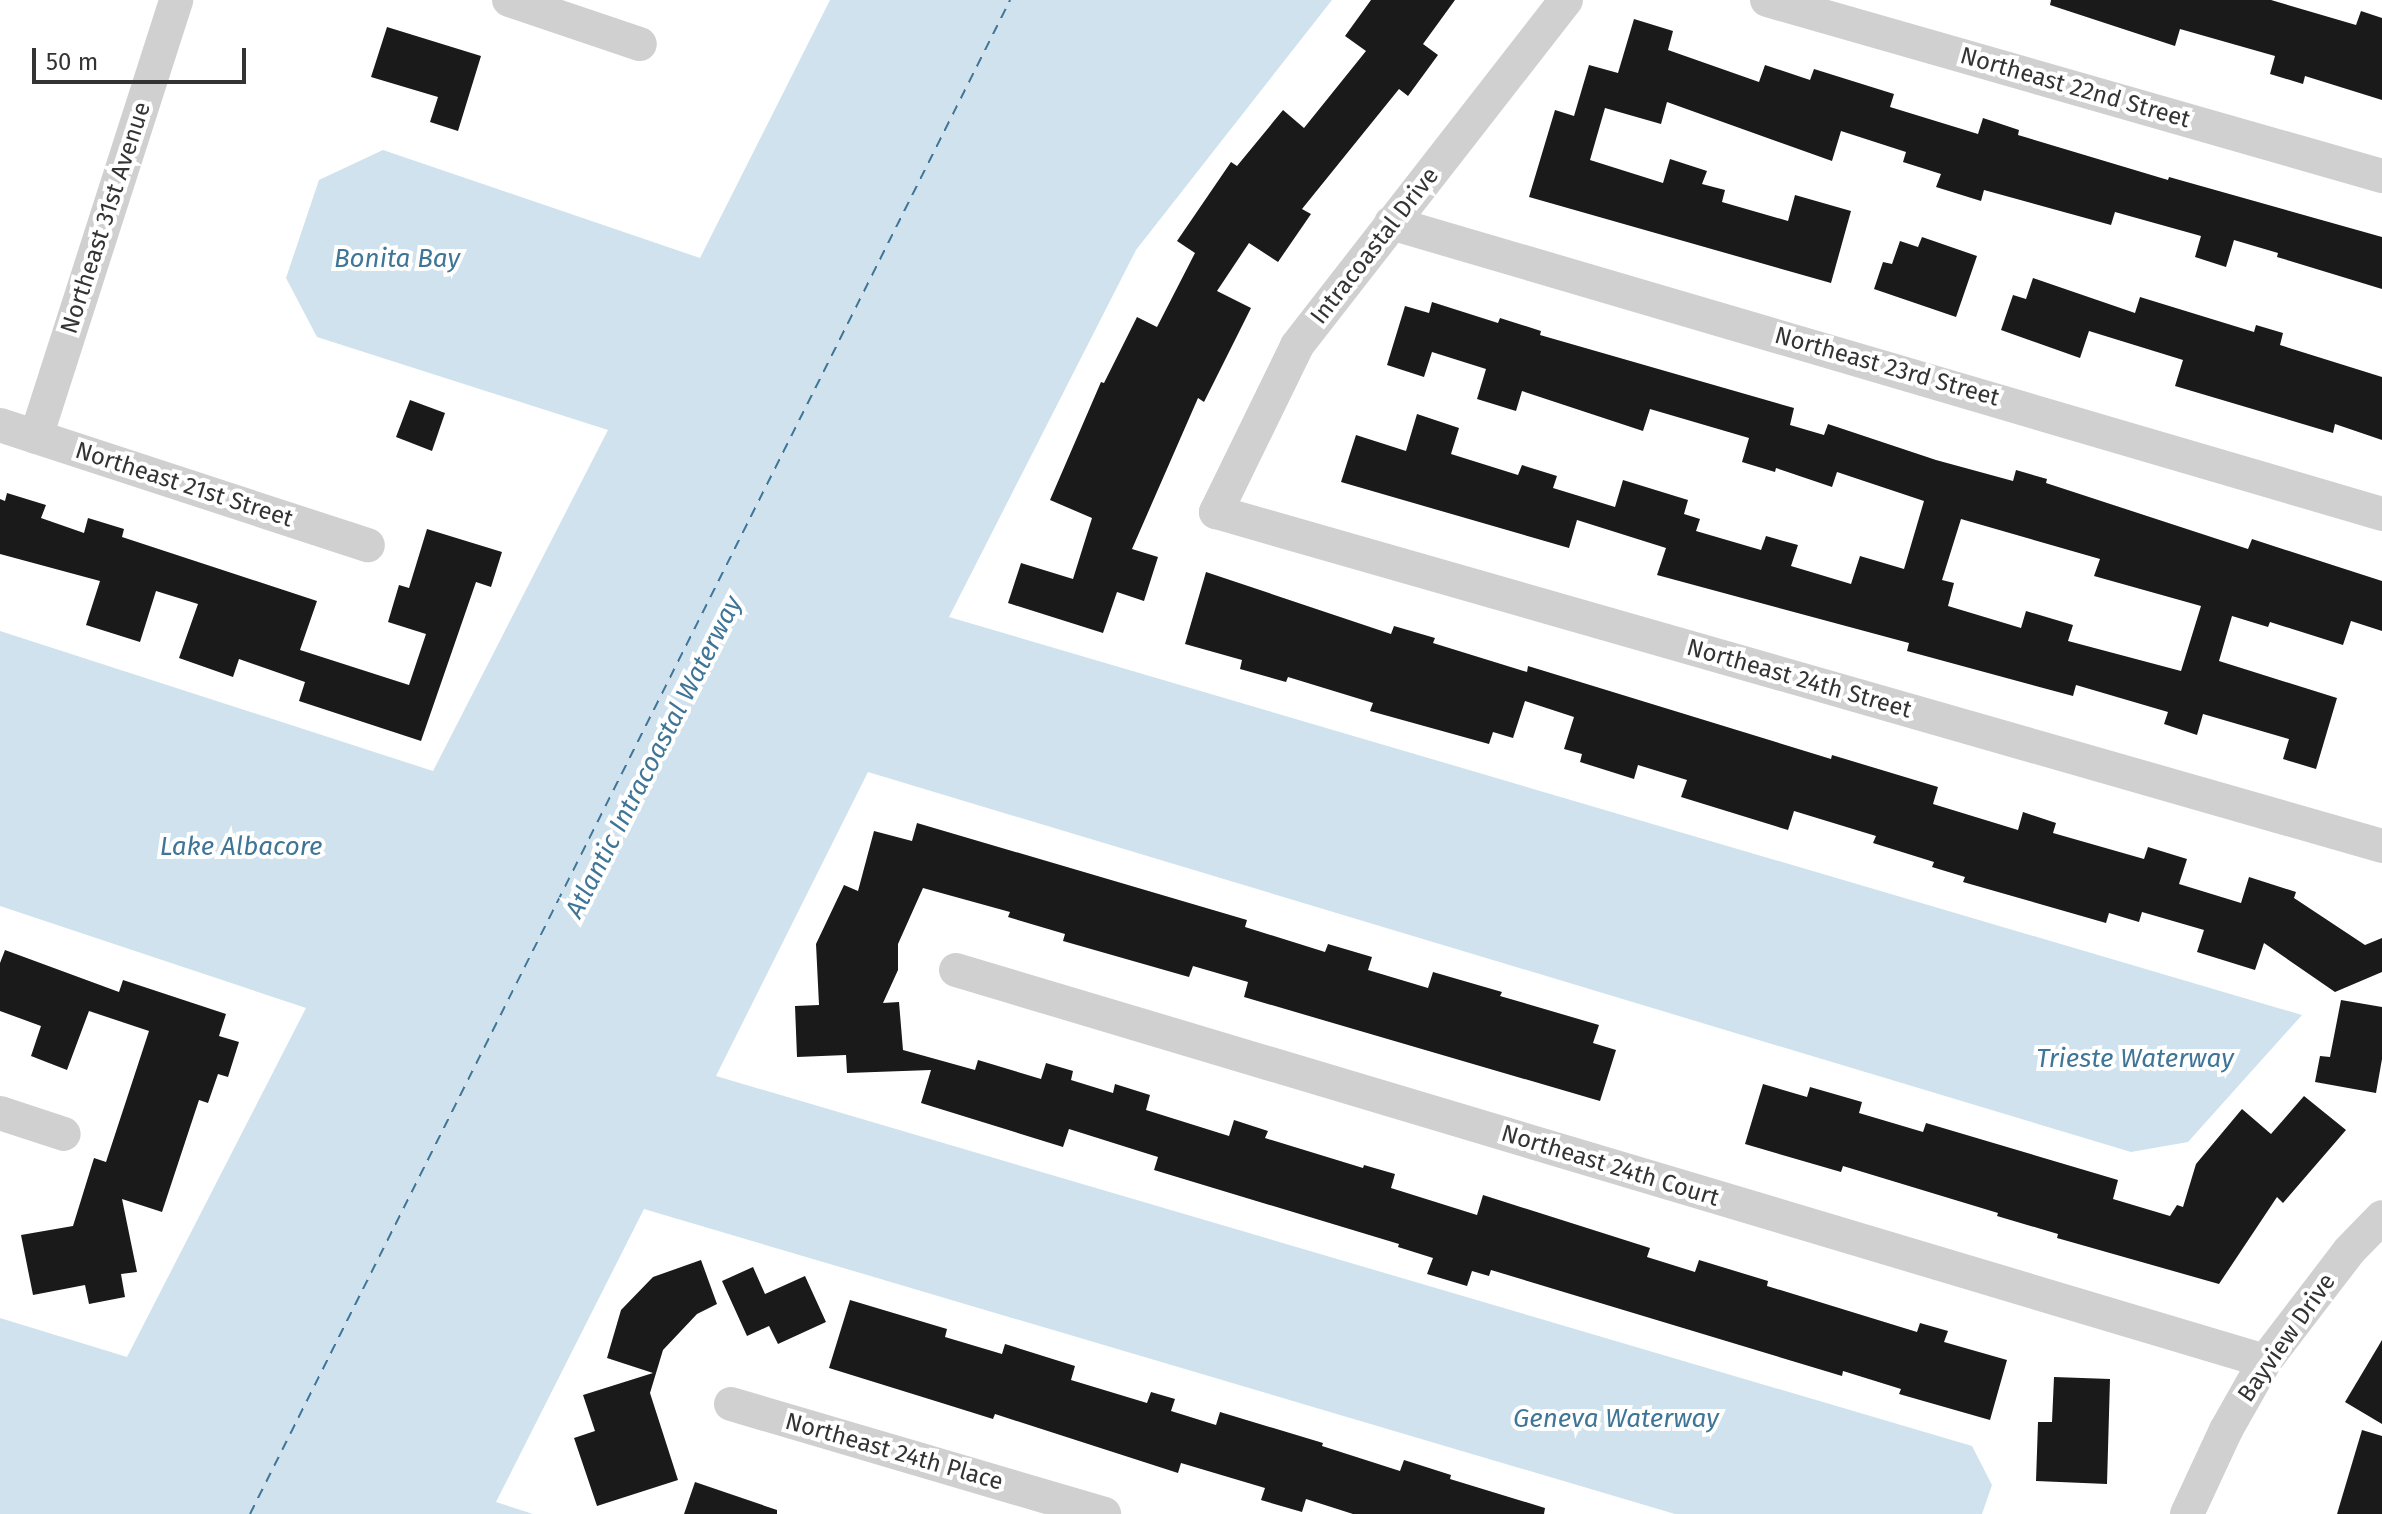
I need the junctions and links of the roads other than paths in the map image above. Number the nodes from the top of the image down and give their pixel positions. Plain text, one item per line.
1 (176, 0) edge
2 (509, 0) edge
3 (1566, 0) edge
4 (1767, 0) edge
5 (640, 44) dead end
6 (2382, 176) edge
7 (1391, 223) junction
8 (0, 425) edge
9 (36, 437) junction
10 (1216, 512) joint
11 (2382, 514) edge
12 (368, 545) dead end
13 (2382, 846) edge
14 (956, 970) dead end
15 (0, 1113) edge
16 (64, 1134) dead end
17 (2382, 1217) edge
18 (2265, 1361) junction
19 (731, 1404) dead end
20 (1104, 1514) edge
21 (2187, 1514) edge

1 - 9 street, Northeast 31st Avenue
2 - 5 street
3 - 7 street, Intracoastal Drive
4 - 6 street, Northeast 22nd Street
7 - 10 street, Intracoastal Drive
7 - 11 street, Northeast 23rd Street
8 - 9 street, Northeast 21st Street
9 - 12 street, Northeast 21st Street
10 - 13 street, Northeast 24th Street
14 - 18 street, Northeast 24th Court
15 - 16 street
17 - 18 street, Bayview Drive
18 - 21 street, Bayview Drive
19 - 20 street, Northeast 24th Place

